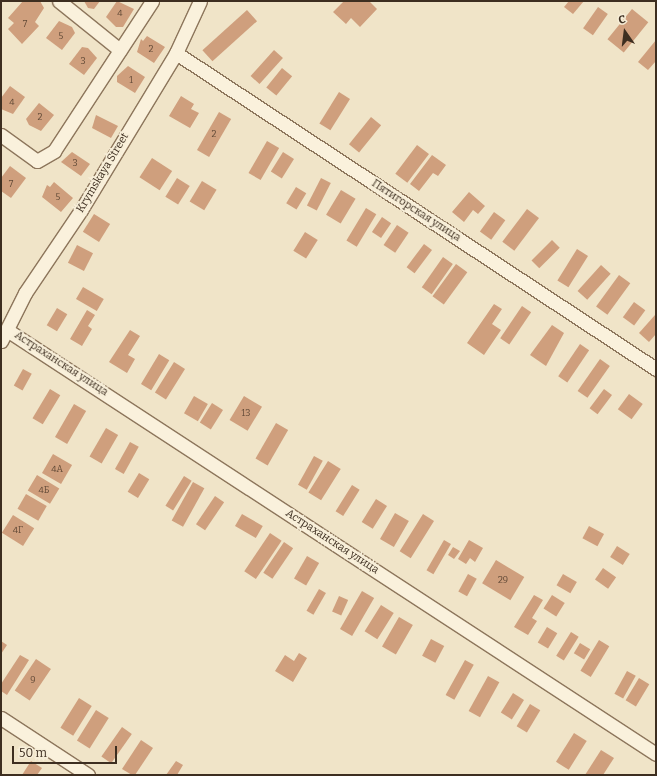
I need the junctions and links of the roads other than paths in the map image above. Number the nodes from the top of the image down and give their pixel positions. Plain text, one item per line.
1 (59, 1) edge
2 (152, 1) edge
3 (200, 1) edge
4 (120, 50) junction
5 (176, 53) junction
6 (1, 135) edge
7 (8, 330) junction
8 (1, 341) edge
9 (656, 369) edge
10 (1, 718) edge
11 (656, 754) edge
12 (88, 775) edge

1 - 4 street
2 - 4 street
3 - 5 street, Krymskaya Street
4 - 6 street
5 - 7 street, Krymskaya Street
5 - 9 street, Пятигорская улица
7 - 8 street, Krymskaya Street
7 - 11 street, Астраханская улица
10 - 12 street

